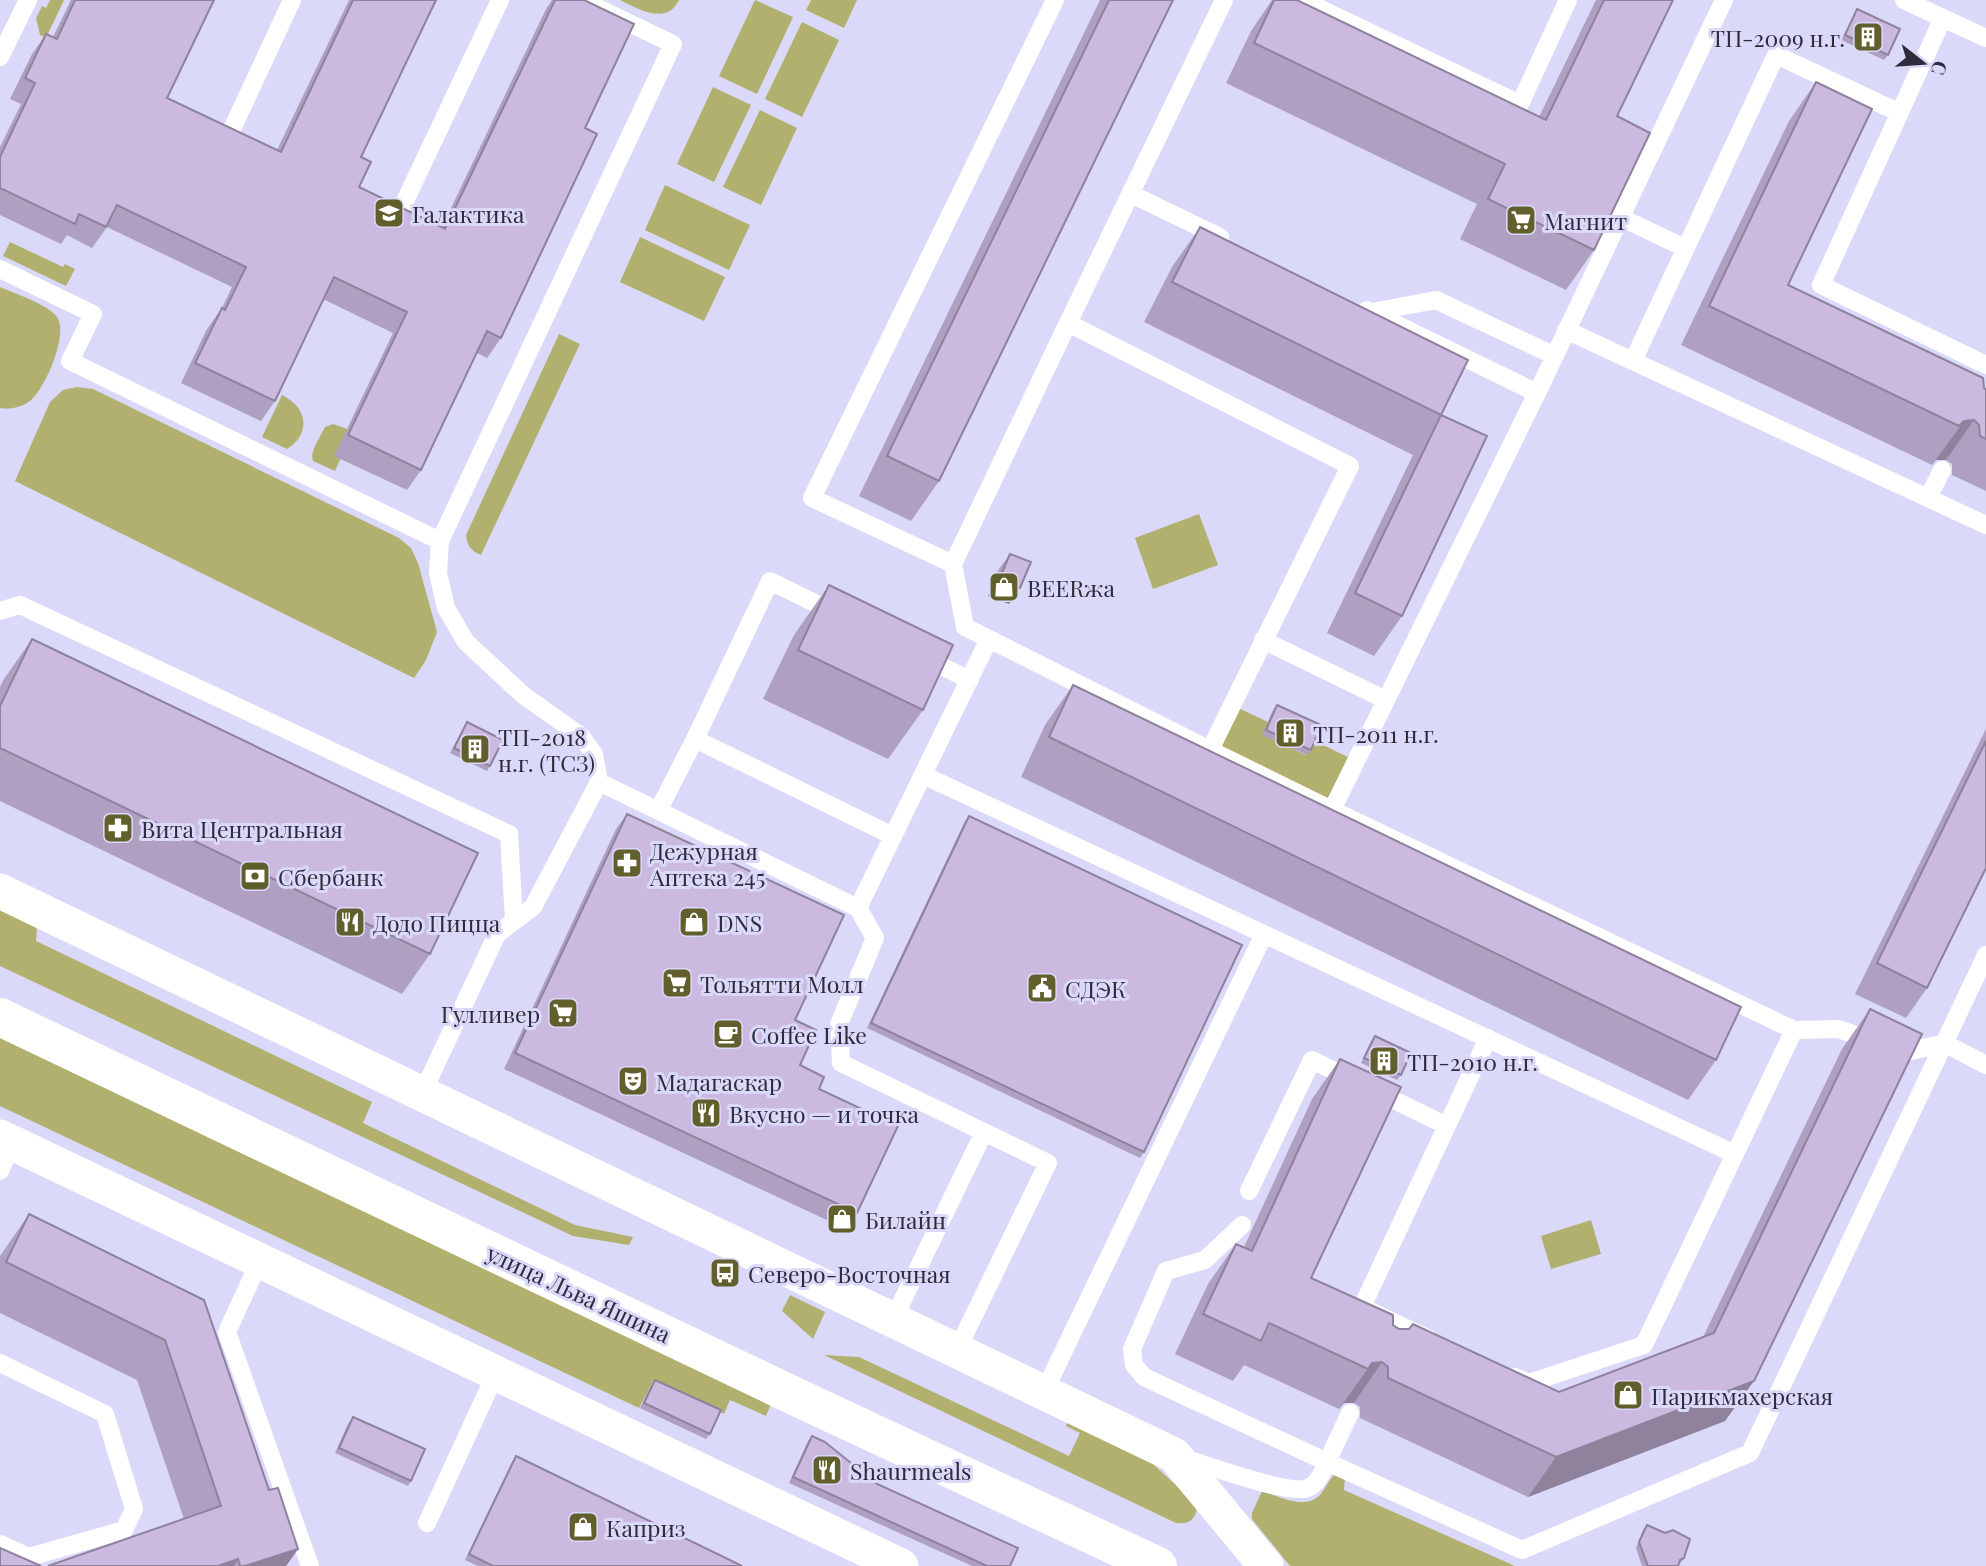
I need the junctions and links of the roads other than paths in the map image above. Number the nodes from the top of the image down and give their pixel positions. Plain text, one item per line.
1 (28, 0) edge
2 (292, 0) edge
3 (500, 0) edge
4 (581, 0) edge
5 (1055, 0) edge
6 (1224, 0) edge
7 (1302, 0) edge
8 (1568, 0) edge
9 (1724, 0) edge
10 (1915, 2) edge
11 (1943, 18) junction
12 (1986, 38) edge
13 (0, 57) edge
14 (1900, 113) junction
15 (233, 127) edge
16 (1131, 194) junction
17 (1620, 217) junction
18 (397, 218) edge
19 (1240, 247) edge
20 (1685, 248) junction
21 (0, 269) edge
22 (1348, 300) edge
23 (1372, 312) junction
24 (1068, 323) junction
25 (1566, 330) junction
26 (1555, 356) junction
27 (1633, 361) junction
28 (1986, 365) edge
29 (1537, 393) junction
30 (1942, 470) edge
31 (1928, 498) junction
32 (1986, 525) edge
33 (440, 541) junction
34 (953, 564) junction
35 (0, 611) edge
36 (845, 618) edge
37 (989, 639) junction
38 (1264, 640) junction
39 (907, 649) edge
40 (970, 680) junction
41 (1386, 700) junction
42 (695, 739) junction
43 (1210, 750) junction
44 (923, 775) junction
45 (599, 782) junction
46 (1332, 810) junction
47 (658, 811) junction
48 (893, 836) junction
49 (0, 891) edge
50 (858, 908) junction
51 (514, 921) junction
52 (1264, 934) junction
53 (1986, 955) edge
54 (0, 1017) edge
55 (1794, 1030) junction
56 (1488, 1038) junction
57 (1944, 1044) junction
58 (1986, 1065) edge
59 (422, 1094) junction
60 (1446, 1125) junction
61 (984, 1132) junction
62 (4, 1150) edge
63 (1735, 1154) junction
64 (1249, 1191) dead end
65 (1242, 1225) dead end
66 (260, 1260) junction
67 (893, 1320) junction
68 (1442, 1344) edge
69 (957, 1350) junction
70 (0, 1363) edge
71 (1504, 1372) edge
72 (496, 1373) junction
73 (1044, 1392) junction
74 (1350, 1413) edge
75 (1174, 1455) junction
76 (1327, 1462) junction
77 (427, 1523) dead end
78 (0, 1544) edge
79 (310, 1566) edge
80 (901, 1566) edge
81 (1158, 1566) edge
82 (1266, 1566) edge

1 - 13 lane
2 - 15 lane
3 - 18 lane
4 - 33 lane
5 - 34 lane
6 - 16 lane
7 - 8 lane
9 - 17 lane
10 - 11 lane
11 - 12 lane
11 - 14 lane
14 - 20 lane
14 - 28 lane
16 - 19 lane
16 - 24 lane
17 - 20 lane
17 - 25 lane
20 - 27 lane
21 - 33 lane
22 - 23 lane
23 - 26 lane
23 - 29 lane
24 - 34 lane
24 - 38 lane
25 - 26 lane
25 - 27 lane
26 - 29 lane
27 - 31 lane
29 - 41 lane
30 - 31 lane
31 - 32 lane
33 - 45 lane
34 - 37 lane
35 - 51 lane
36 - 42 lane
37 - 40 lane
37 - 43 lane
38 - 41 lane
38 - 43 lane
39 - 40 lane
40 - 44 lane
41 - 46 lane
42 - 47 lane
42 - 48 lane
43 - 46 lane
44 - 48 lane
44 - 52 lane
45 - 47 lane
45 - 51 lane
46 - 55 lane
47 - 50 lane
48 - 50 lane
49 - 59 street
50 - 61 lane
51 - 59 lane
52 - 56 lane
52 - 73 lane
53 - 57 lane
54 - 81 main road, улица Льва Яшина
55 - 57 lane
55 - 63 lane
56 - 60 lane
56 - 63 lane
57 - 58 lane
57 - 76 lane
59 - 67 street
60 - 64 lane
60 - 68 lane
61 - 67 lane
61 - 69 lane
62 - 66 street
63 - 71 lane
65 - 76 lane
66 - 72 street
66 - 79 lane
67 - 69 street
69 - 73 street
70 - 78 lane
72 - 77 lane
72 - 80 street
73 - 75 street
74 - 76 lane
75 - 76 lane
75 - 82 street

